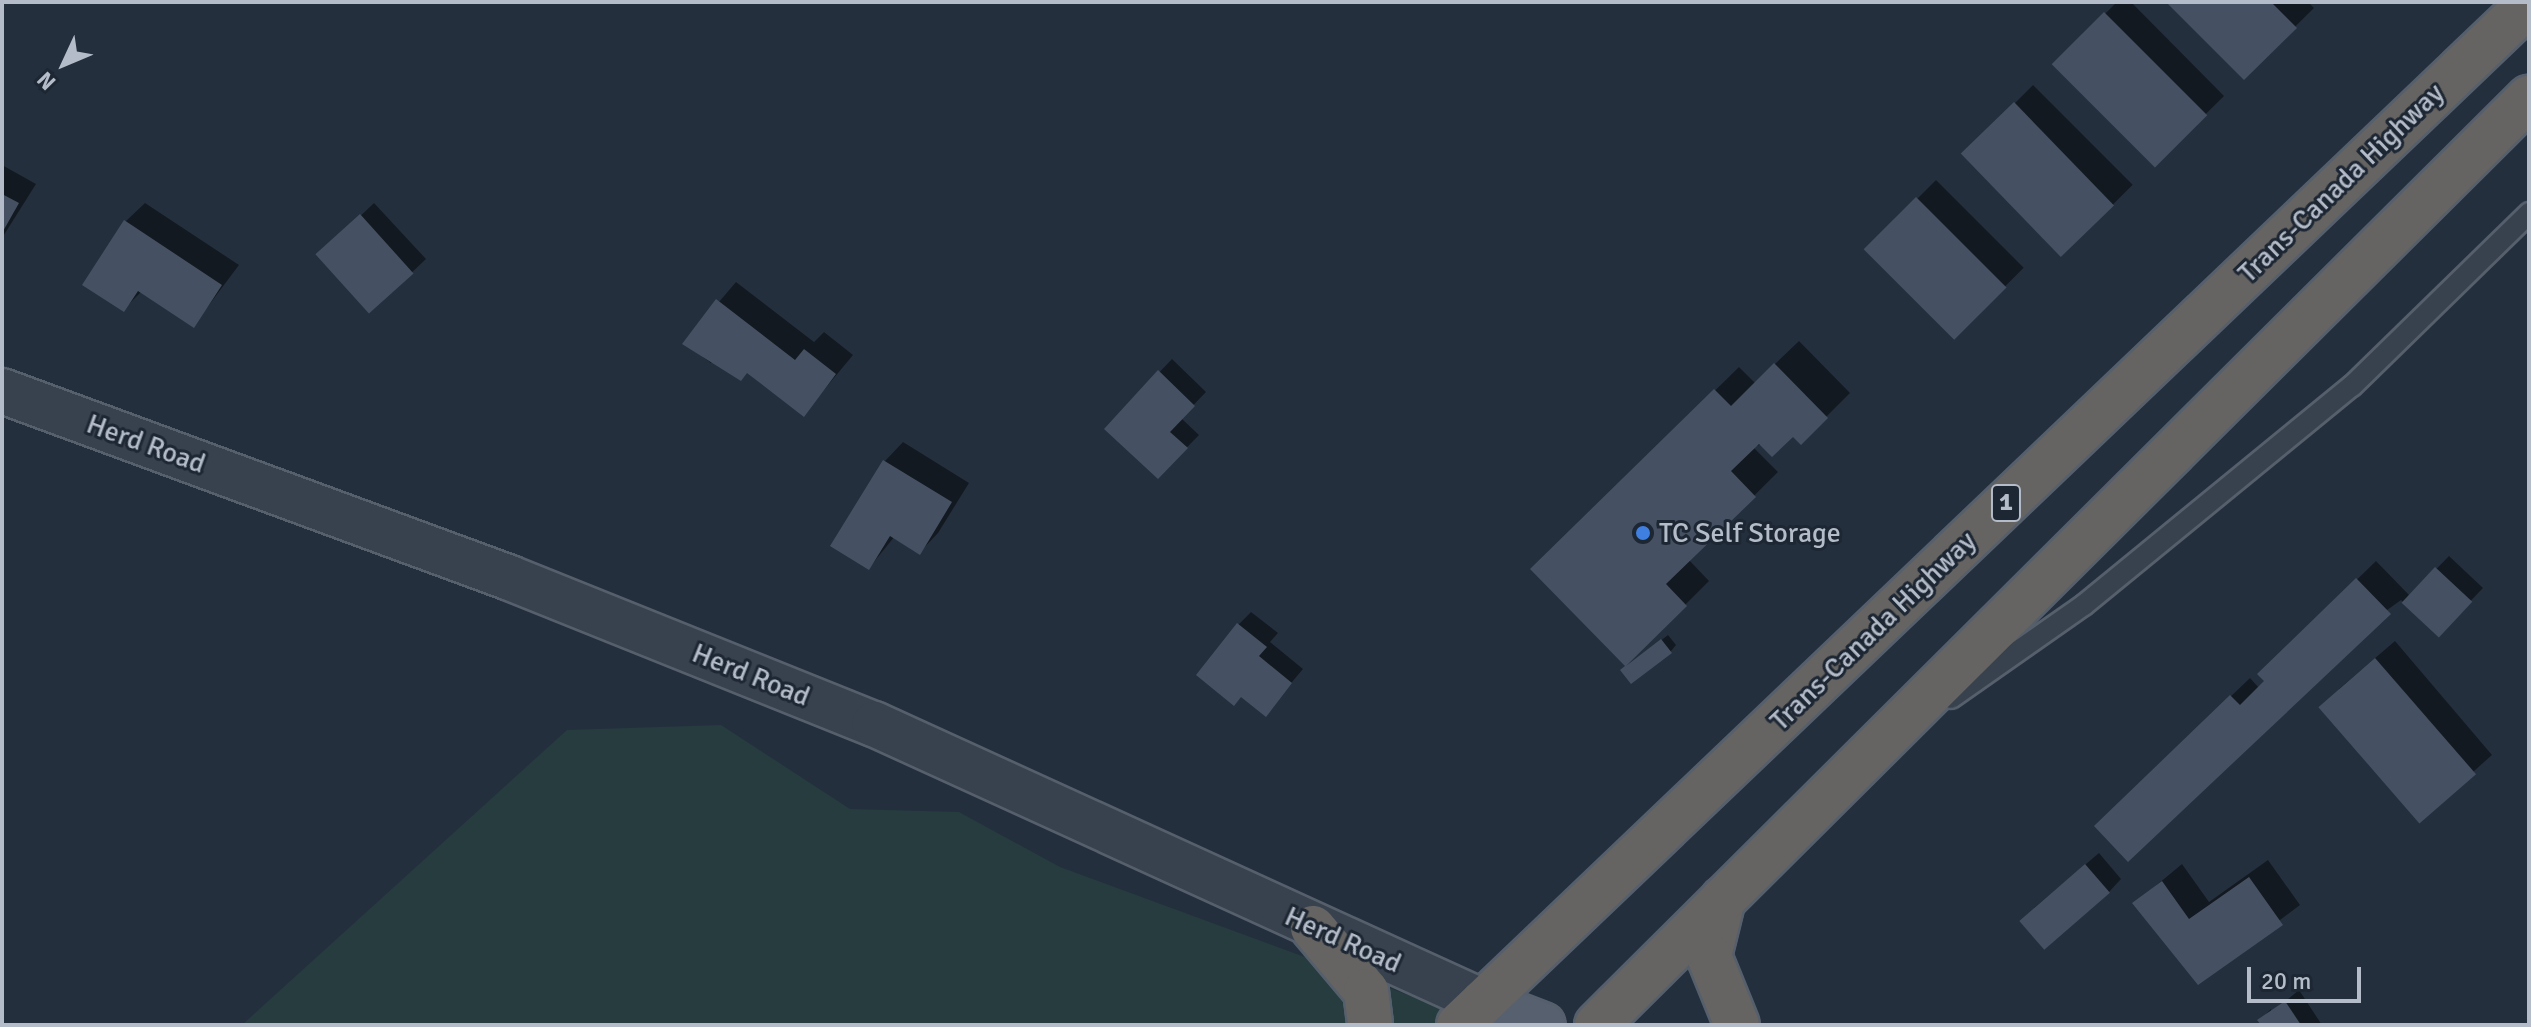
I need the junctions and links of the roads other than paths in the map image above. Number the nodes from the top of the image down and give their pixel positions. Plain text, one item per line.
1 (2529, 4) edge
2 (2529, 98) edge
3 (2529, 213) edge
4 (2, 391) edge
5 (1856, 764) junction
6 (1723, 899) junction
7 (1313, 928) junction
8 (1471, 1014) edge
9 (1370, 1025) edge
10 (1543, 1025) edge
11 (1597, 1025) edge
12 (1737, 1025) edge

1 - 8 highway, Trans-Canada Highway / 1
2 - 5 highway
3 - 5 lane
4 - 7 street, Herd Road
5 - 6 highway
6 - 11 highway
6 - 12 highway
7 - 8 street, Herd Road
7 - 9 highway
8 - 10 main road

